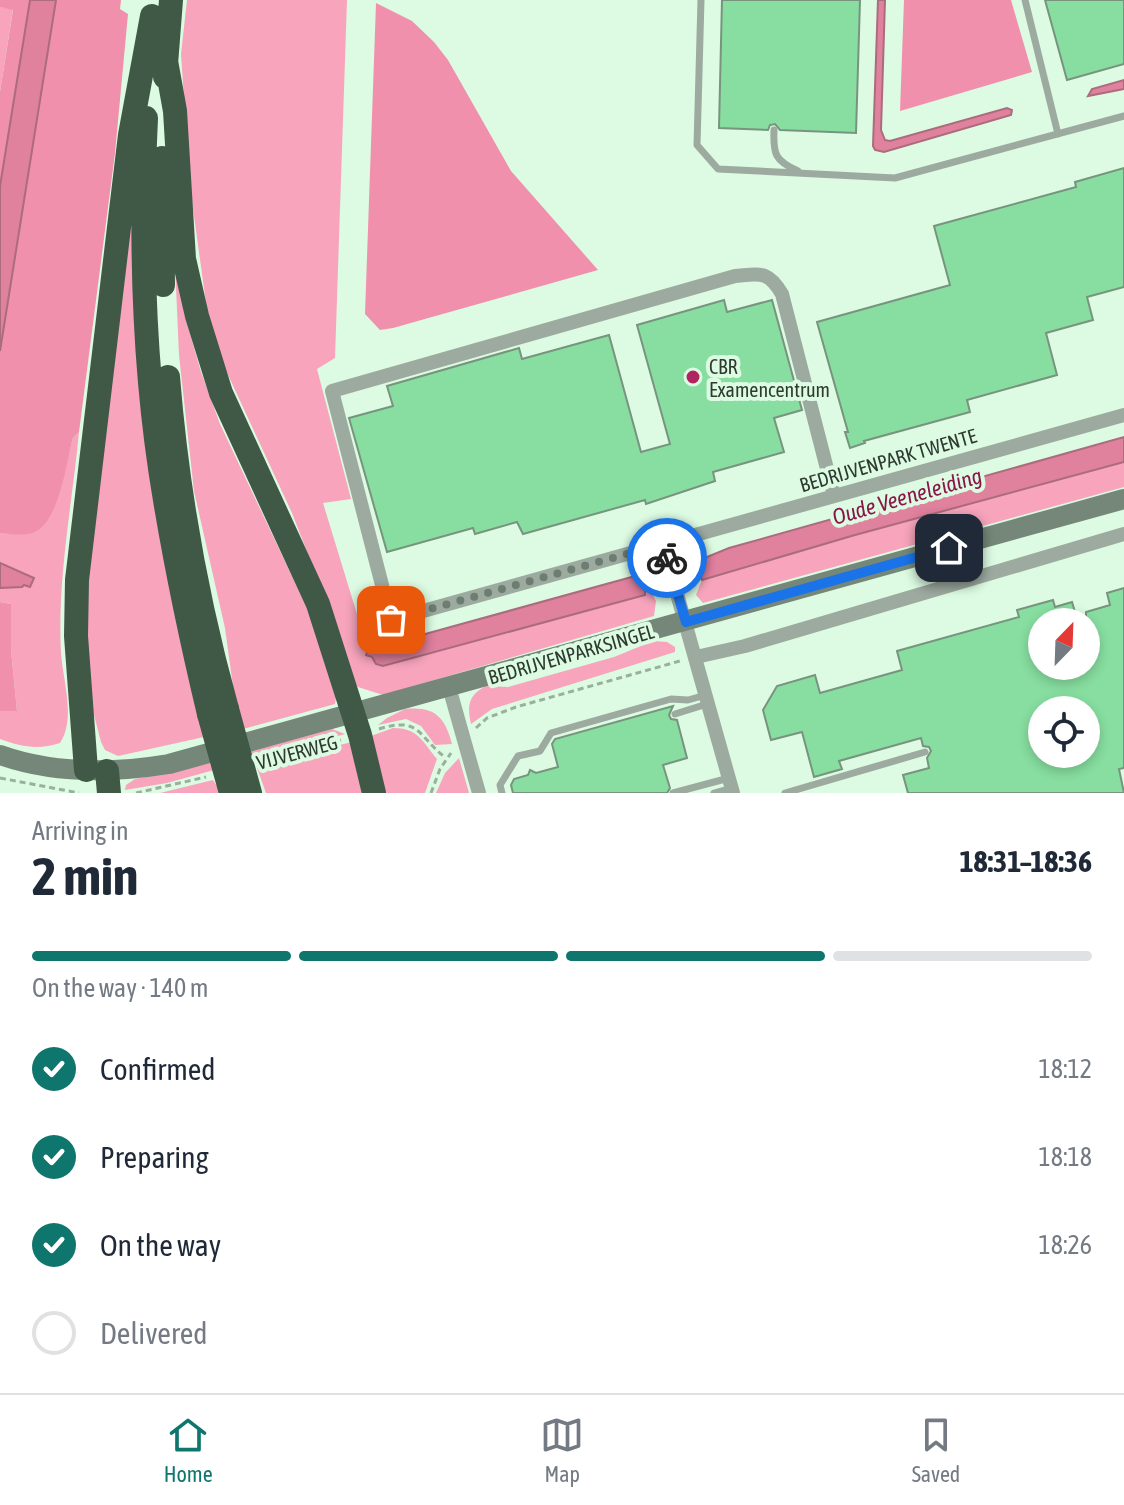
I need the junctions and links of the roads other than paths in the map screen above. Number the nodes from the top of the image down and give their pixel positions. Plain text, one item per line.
1 (701, 0) edge
2 (1025, 0) edge
3 (159, 5) edge
4 (166, 61) junction
5 (1124, 116) edge
6 (774, 130) dead end
7 (1058, 134) junction
8 (804, 174) junction
9 (1124, 415) edge
10 (834, 496) junction
11 (1124, 499) edge
12 (1124, 534) edge
13 (663, 544) junction
14 (686, 622) junction
15 (696, 657) junction
16 (449, 687) junction
17 (707, 699) junction
18 (218, 712) junction
19 (675, 714) dead end
20 (356, 724) junction
21 (925, 752) dead end
22 (0, 755) edge
23 (95, 782) edge
24 (732, 786) edge
25 (231, 793) edge
26 (250, 793) edge
27 (374, 793) edge
28 (479, 793) edge
29 (502, 793) edge
30 (673, 793) edge
31 (714, 793) edge
32 (785, 793) edge

1 - 8 lane
2 - 7 lane
3 - 4 highway
3 - 18 highway
3 - 23 highway
4 - 18 highway
4 - 20 highway
5 - 7 lane
6 - 8 lane
7 - 8 lane
9 - 10 street, BEDRIJVENPARK TWENTE
10 - 13 street, BEDRIJVENPARK TWENTE
10 - 13 street, BEDRIJVENPARK TWENTE
11 - 14 street, BEDRIJVENPARKSINGEL
12 - 15 street
13 - 14 street
14 - 15 street
14 - 16 street, BEDRIJVENPARKSINGEL
15 - 17 street
16 - 20 street, BEDRIJVENPARKSINGEL
16 - 28 street
17 - 19 lane
17 - 24 street
17 - 29 lane
18 - 25 highway, bridge
18 - 26 highway, bridge
20 - 23 street, BEDRIJVENPARKSINGEL
20 - 27 highway
21 - 32 lane
22 - 23 street
24 - 30 lane
24 - 31 lane

